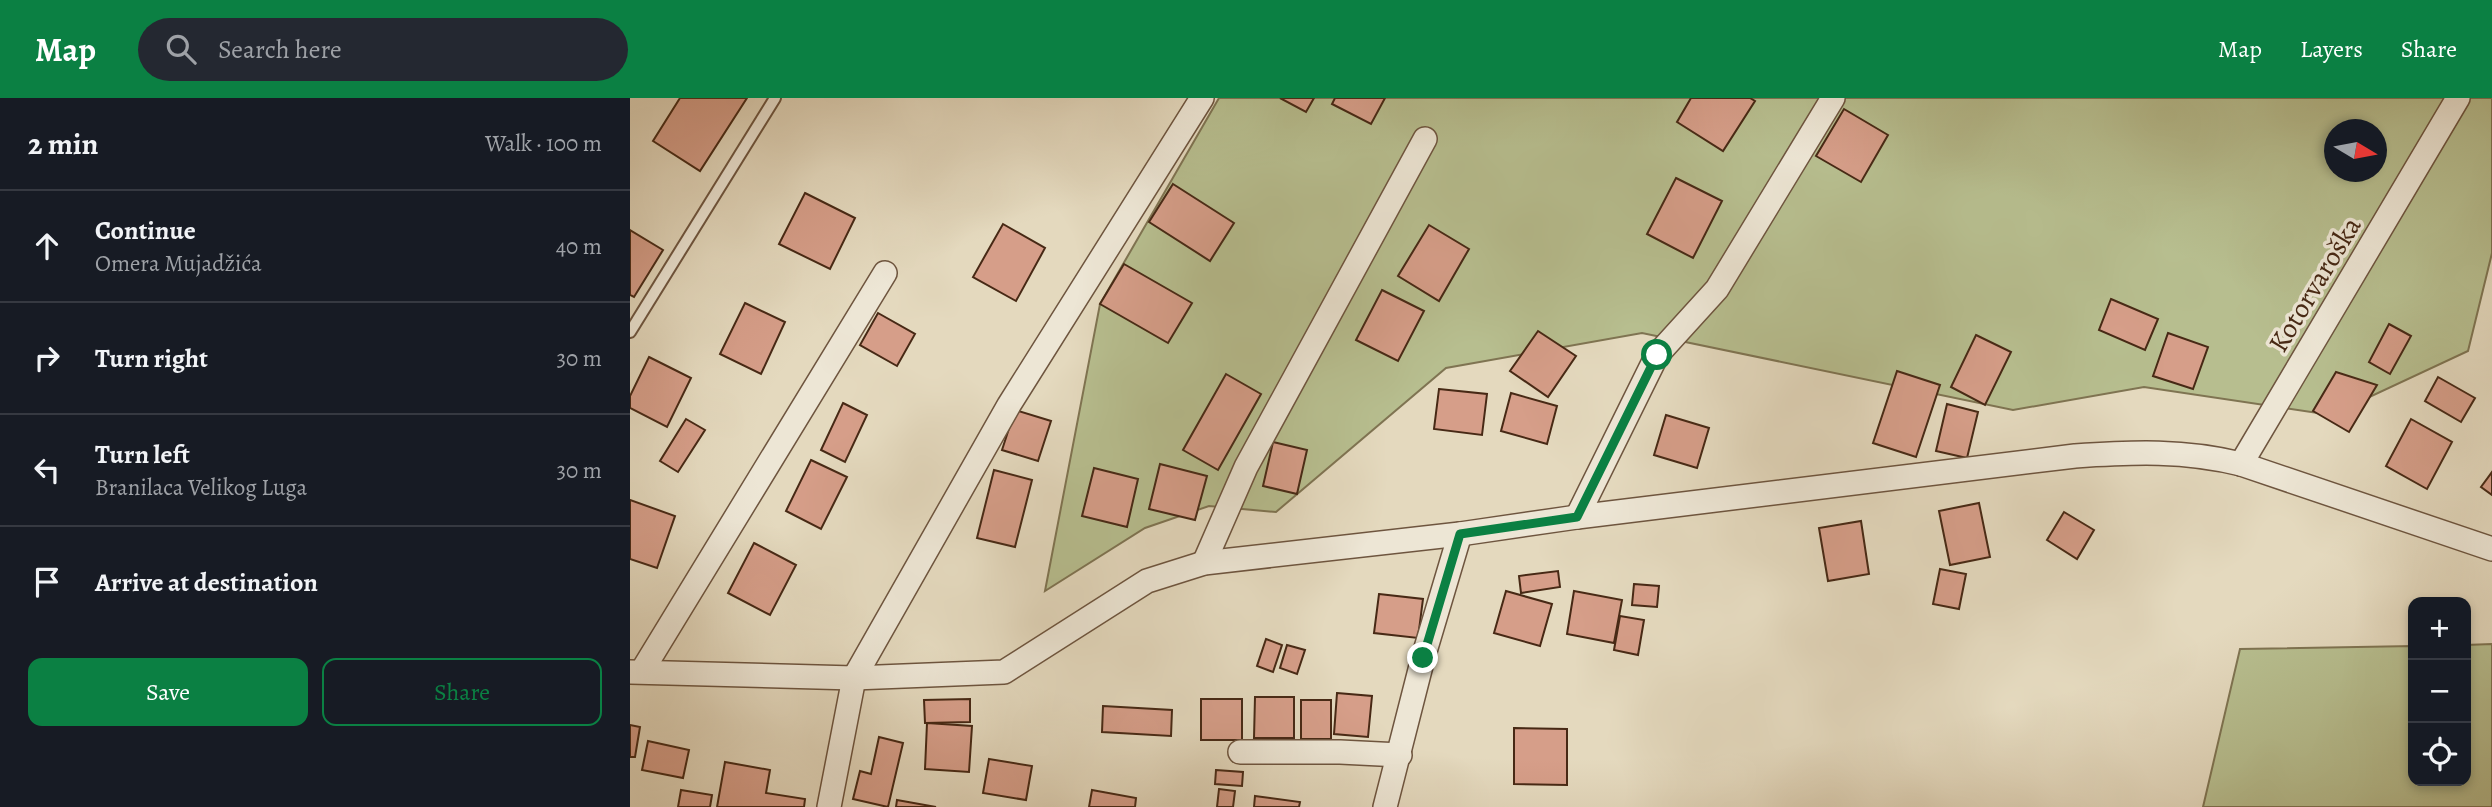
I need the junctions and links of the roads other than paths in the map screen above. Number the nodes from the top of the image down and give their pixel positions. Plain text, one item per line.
1 (775, 98) edge
2 (1202, 98) edge
3 (1833, 98) edge
4 (2458, 98) edge
5 (1425, 139) dead end
6 (884, 273) dead end
7 (630, 332) edge
8 (2241, 464) junction
9 (1577, 517) junction
10 (1460, 534) junction
11 (2492, 549) edge
12 (1204, 563) junction
13 (636, 671) edge
14 (854, 678) junction
15 (1240, 751) dead end
16 (1400, 755) junction
17 (829, 807) edge
18 (1385, 807) edge

1 - 7 lane
2 - 14 street
3 - 9 street
4 - 8 street, Kotorvaroška
5 - 12 street
6 - 13 street
8 - 9 street
8 - 11 street
9 - 10 street
10 - 12 street
10 - 16 street
12 - 14 street
13 - 14 street
14 - 17 street
15 - 16 street
16 - 18 street

